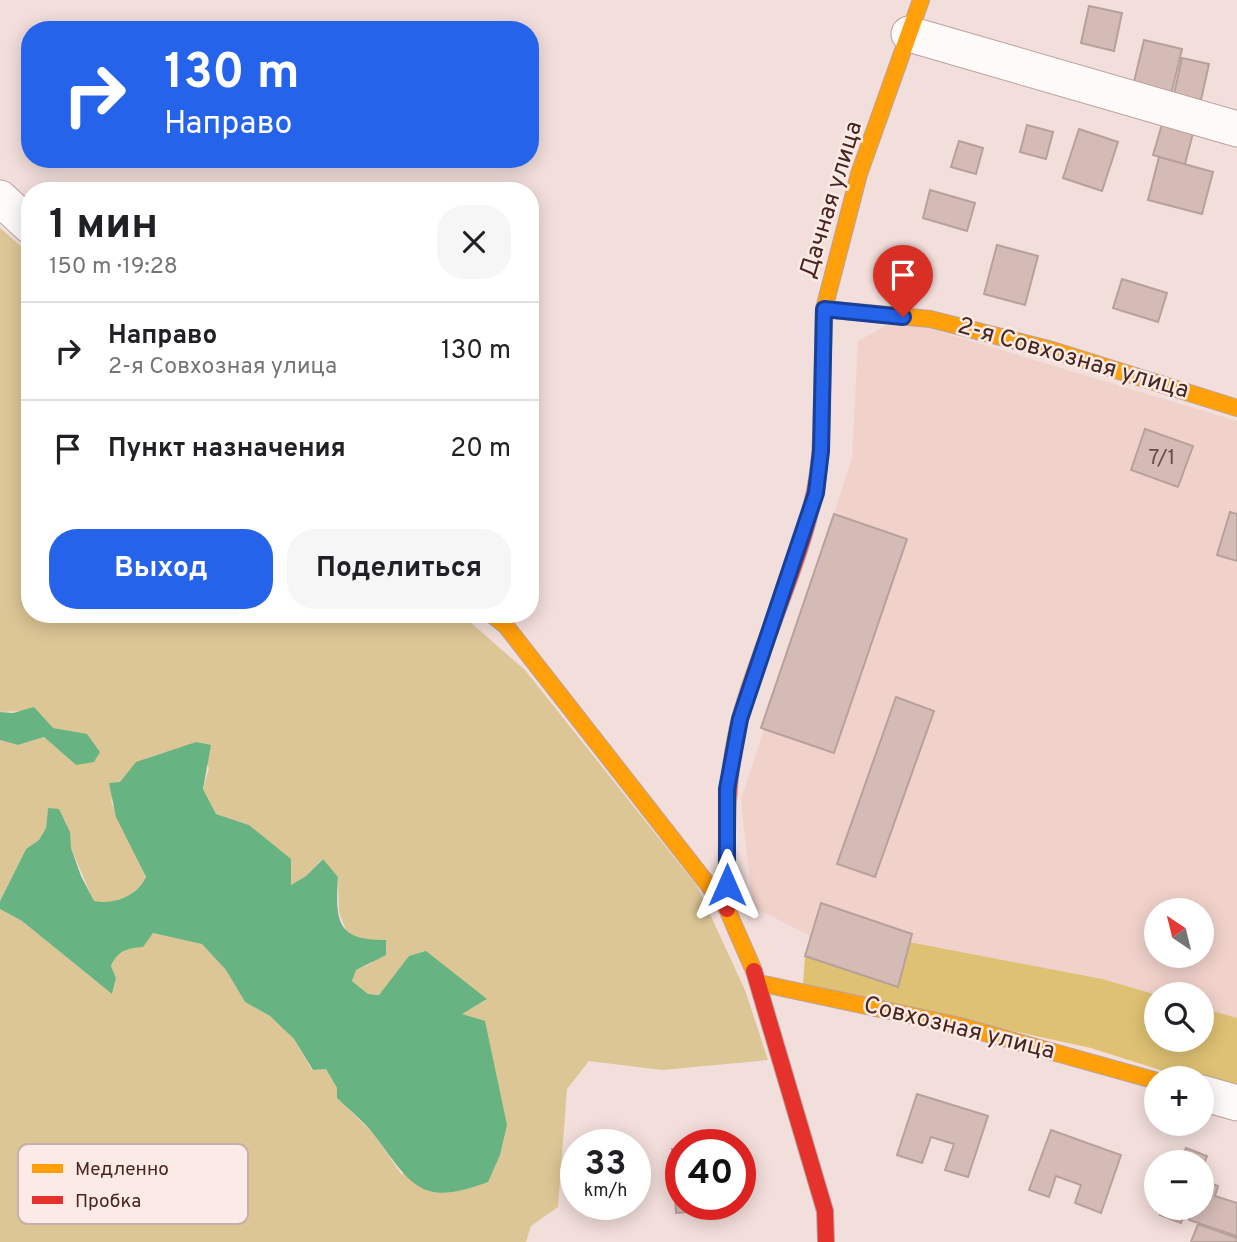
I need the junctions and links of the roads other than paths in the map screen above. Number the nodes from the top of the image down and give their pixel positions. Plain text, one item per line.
1 (921, 0) edge
2 (909, 34) junction
3 (1237, 129) edge
4 (0, 198) edge
5 (21, 218) edge
6 (824, 309) junction
7 (1237, 408) edge
8 (502, 623) edge
9 (727, 909) junction
10 (759, 984) junction
11 (1144, 1077) edge
12 (1214, 1096) edge
13 (1237, 1103) edge
14 (826, 1242) edge

1 - 2 street, Дачная улица
2 - 3 street
2 - 6 street, Дачная улица
4 - 5 street
6 - 7 street, 2-я Совхозная улица
6 - 9 street, Дачная улица
8 - 9 street
9 - 10 street
10 - 11 street, Совхозная улица
10 - 14 street
12 - 13 street

